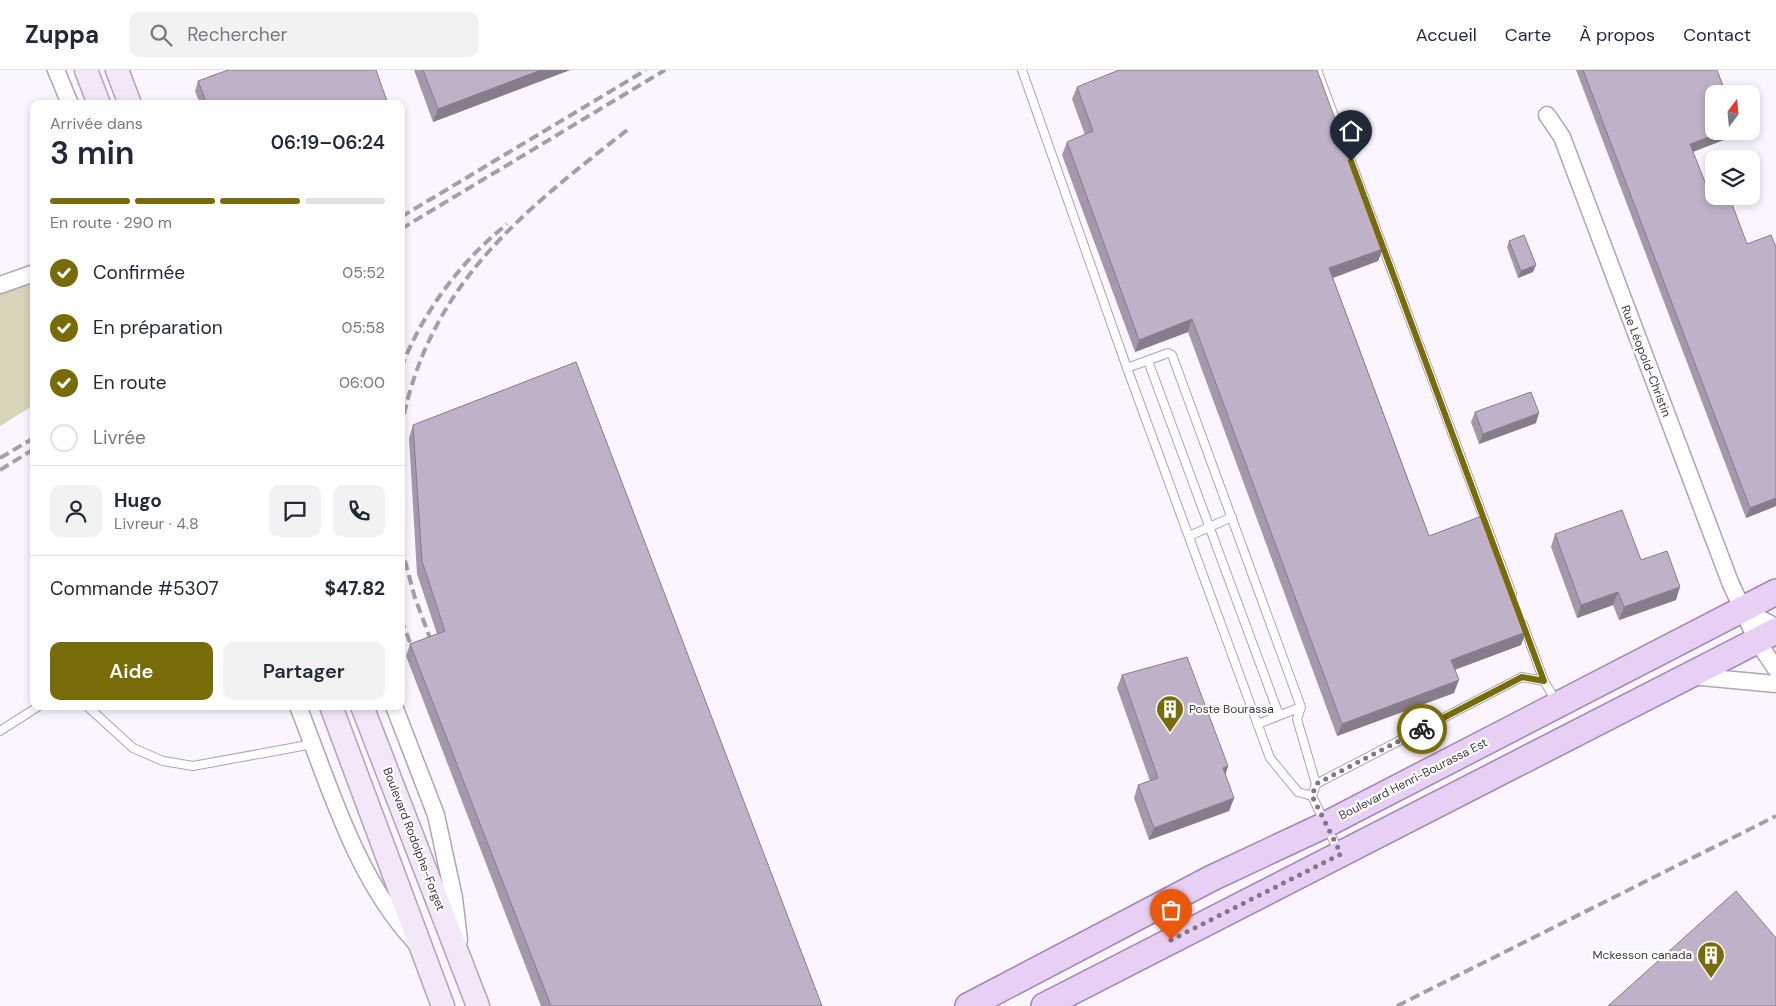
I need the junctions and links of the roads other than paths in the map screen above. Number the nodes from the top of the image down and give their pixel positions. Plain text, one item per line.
1 (56, 70) edge
2 (86, 70) edge
3 (117, 70) edge
4 (1022, 70) edge
5 (1317, 70) edge
6 (68, 100) edge
7 (97, 100) edge
8 (128, 100) edge
9 (1547, 114) dead end
10 (30, 274) edge
11 (0, 285) edge
12 (1148, 361) junction
13 (1127, 368) junction
14 (1232, 517) junction
15 (1209, 527) junction
16 (1189, 536) junction
17 (1776, 592) edge
18 (1515, 604) edge
19 (1518, 612) edge
20 (1760, 625) edge
21 (1776, 669) edge
22 (1689, 676) junction
23 (1544, 681) junction
24 (1776, 684) edge
25 (1558, 704) junction
26 (1301, 707) junction
27 (32, 710) edge
28 (91, 710) edge
29 (300, 710) edge
30 (332, 710) edge
31 (364, 710) edge
32 (396, 710) edge
33 (1279, 715) junction
34 (1258, 724) junction
35 (0, 730) edge
36 (313, 744) junction
37 (1316, 784) junction
38 (1312, 796) junction
39 (1325, 825) junction
40 (1341, 854) junction
41 (419, 947) junction
42 (463, 972) junction
43 (1055, 1003) edge
44 (443, 1006) edge
45 (478, 1006) edge
46 (968, 1006) edge

1 - 6 street
2 - 7 street
3 - 8 street
4 - 13 lane
5 - 18 lane
9 - 20 street, Rue Léopold-Christin
10 - 11 street
12 - 13 lane
12 - 14 lane
12 - 15 lane
13 - 16 lane
14 - 15 lane
14 - 26 lane
15 - 16 lane
15 - 33 lane
16 - 34 lane
17 - 20 main road, Boulevard Henri-Bourassa Est
19 - 23 lane
20 - 21 street, Rue Léopold-Christin
20 - 22 main road, Boulevard Henri-Bourassa Est
20 - 25 main road, Boulevard Henri-Bourassa Est
22 - 24 street
22 - 40 main road, Boulevard Henri-Bourassa Est
23 - 25 lane
23 - 37 lane
25 - 39 main road, Boulevard Henri-Bourassa Est
26 - 33 lane
26 - 37 lane
27 - 35 lane
28 - 36 lane
29 - 36 street
30 - 41 street
31 - 42 street, Boulevard Rodolphe-Forget
32 - 42 street, Boulevard Rodolphe-Forget
33 - 34 lane
34 - 38 lane
36 - 41 street
37 - 38 lane
38 - 39 lane
39 - 40 lane
39 - 46 main road, Boulevard Henri-Bourassa Est
40 - 43 main road, Boulevard Henri-Bourassa Est
41 - 44 street
42 - 45 street, Boulevard Rodolphe-Forget

